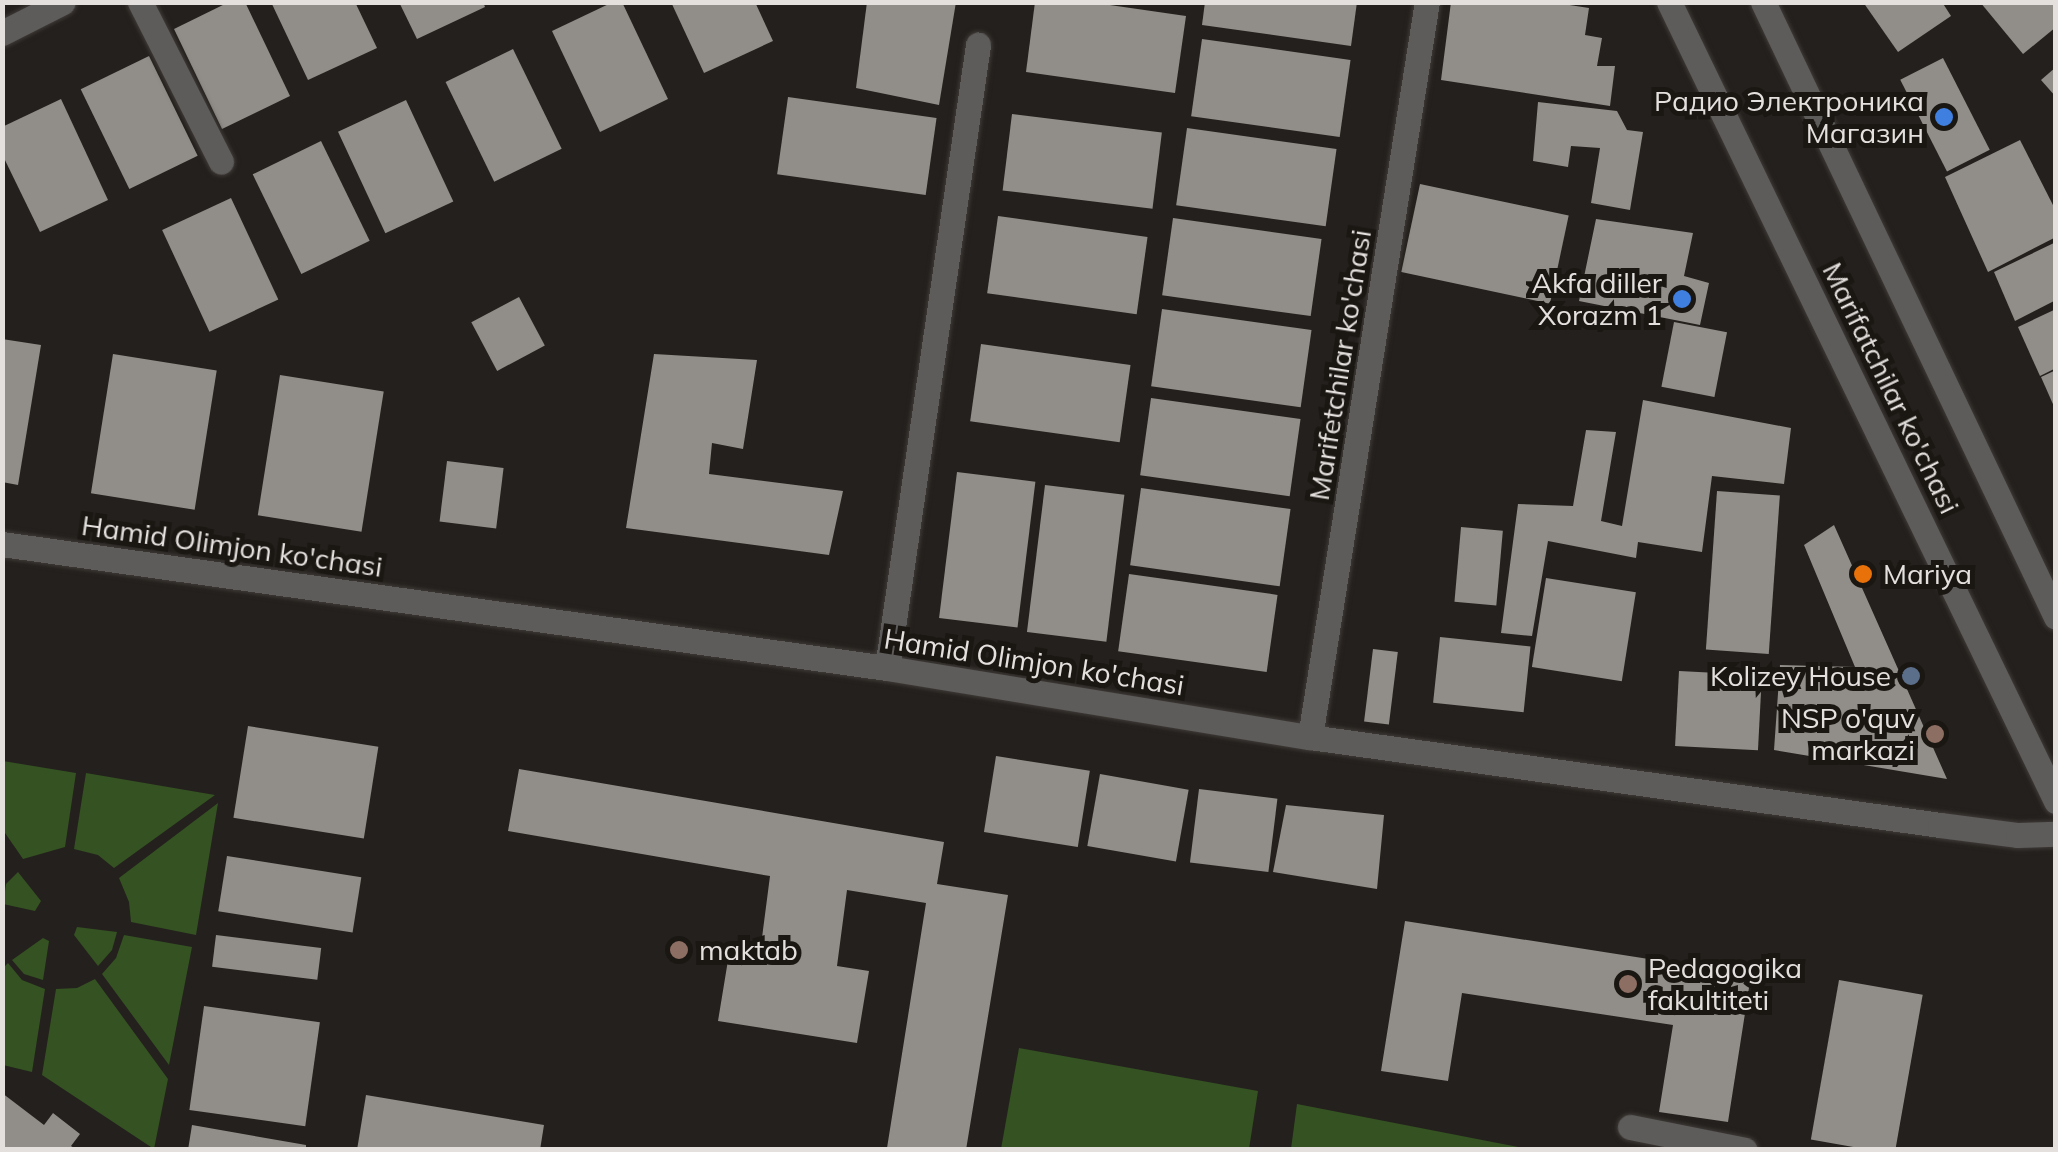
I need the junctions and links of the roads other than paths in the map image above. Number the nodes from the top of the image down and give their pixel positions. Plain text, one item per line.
1 (63, 2) edge
2 (140, 2) edge
3 (1427, 2) edge
4 (1669, 2) edge
5 (1763, 2) edge
6 (5, 27) edge
7 (978, 46) dead end
8 (221, 162) dead end
9 (2, 544) edge
10 (2056, 617) edge
11 (888, 668) junction
12 (1310, 738) junction
13 (2056, 801) edge
14 (2056, 834) edge
15 (1630, 1127) dead end
16 (1745, 1150) edge

1 - 6 street
2 - 8 street
3 - 12 street, Marifetchilar ko'chasi
4 - 13 street, Marifatchilar ko'chasi
5 - 10 street, Marifatchilar ko'chasi
7 - 11 street
9 - 11 street, Hamid Olimjon ko'chasi
11 - 12 street, Hamid Olimjon ko'chasi
12 - 14 street, Hamid Olimjon ko'chasi
15 - 16 street

